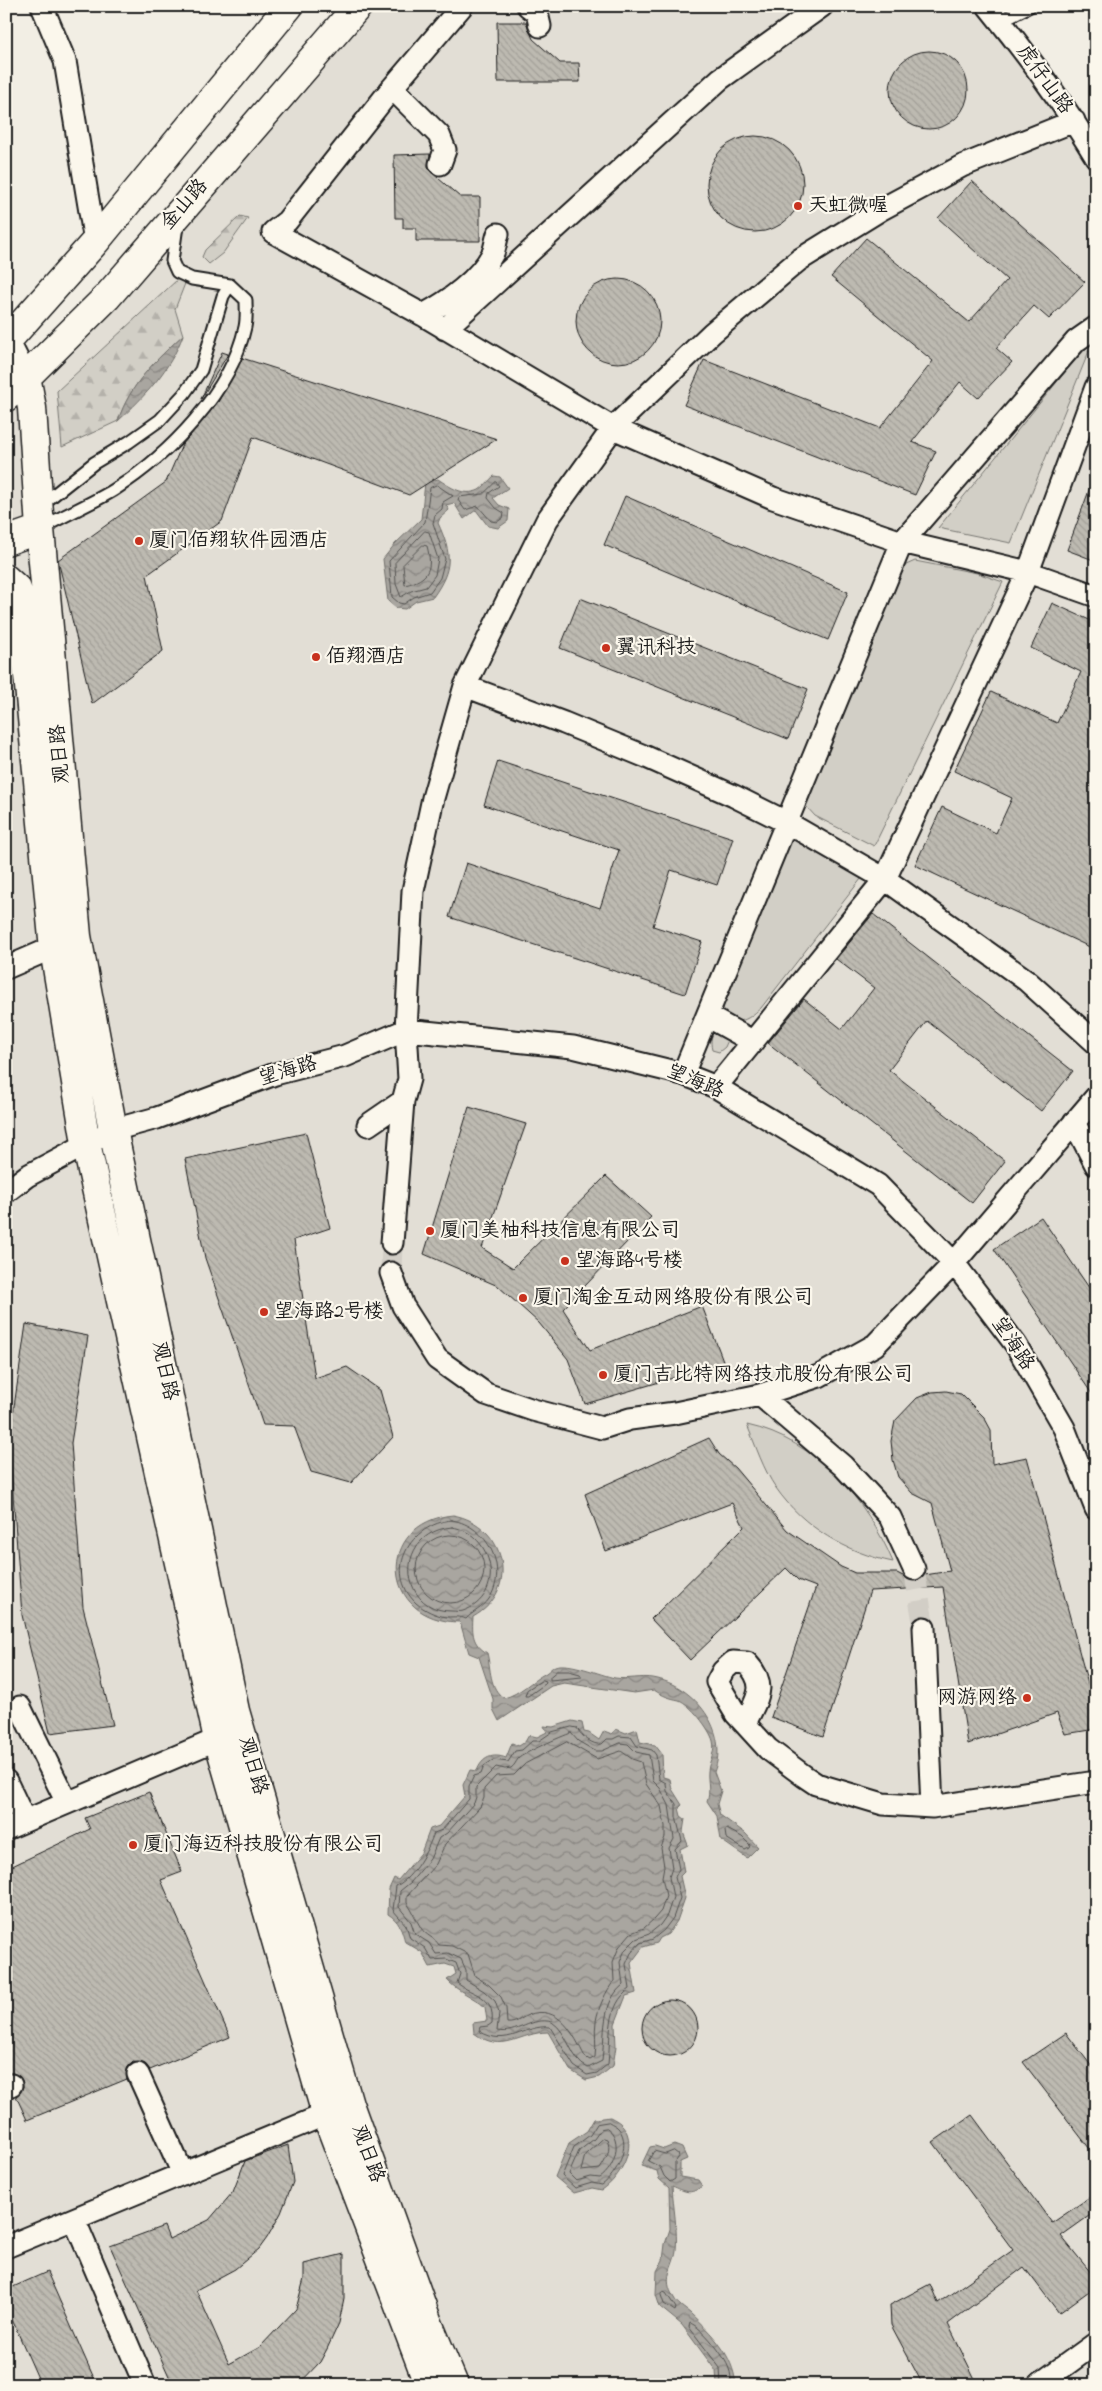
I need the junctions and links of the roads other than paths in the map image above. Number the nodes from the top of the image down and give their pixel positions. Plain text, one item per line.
1 (42, 6) edge
2 (289, 6) edge
3 (358, 6) edge
4 (462, 6) edge
5 (528, 6) edge
6 (822, 6) edge
7 (1030, 6) edge
8 (994, 14) edge
9 (540, 26) dead end
10 (392, 88) junction
11 (1074, 121) junction
12 (1096, 157) edge
13 (440, 164) dead end
14 (179, 212) junction
15 (498, 234) dead end
16 (95, 242) junction
17 (230, 285) junction
18 (423, 315) junction
19 (1096, 327) edge
20 (445, 328) junction
21 (7, 341) edge
22 (26, 376) junction
23 (1096, 387) edge
24 (6, 397) edge
25 (613, 428) junction
26 (39, 518) junction
27 (6, 541) edge
28 (902, 542) junction
29 (1028, 572) junction
30 (6, 579) edge
31 (1096, 596) edge
32 (465, 686) junction
33 (786, 822) junction
34 (885, 879) junction
35 (78, 936) junction
36 (54, 949) junction
37 (6, 968) edge
38 (708, 1017) junction
39 (406, 1030) junction
40 (752, 1041) junction
41 (1096, 1043) edge
42 (684, 1074) junction
43 (716, 1087) junction
44 (1096, 1097) edge
45 (403, 1101) junction
46 (1074, 1122) junction
47 (368, 1126) dead end
48 (113, 1130) junction
49 (86, 1143) junction
50 (1096, 1165) edge
51 (6, 1192) edge
52 (392, 1243) tunnel mouth
53 (954, 1263) junction
54 (390, 1273) tunnel mouth
55 (760, 1395) junction
56 (1096, 1509) edge
57 (914, 1569) tunnel mouth
58 (924, 1628) tunnel mouth
59 (20, 1707) dead end
60 (745, 1724) dead end
61 (229, 1734) junction
62 (6, 1781) edge
63 (1096, 1782) edge
64 (67, 1803) junction
65 (932, 1807) junction
66 (16, 1825) edge
67 (138, 2074) dead end
68 (337, 2109) junction
69 (183, 2174) junction
70 (74, 2219) junction
71 (8, 2240) edge
72 (1096, 2343) edge
73 (145, 2385) edge
74 (429, 2385) edge
75 (454, 2385) edge
76 (1038, 2385) edge

1 - 16 street
2 - 16 street
3 - 14 street, 金山路
4 - 10 street
5 - 9 street
6 - 20 street
7 - 8 lane
8 - 11 street, 虎仔山路
10 - 13 street
10 - 18 street
11 - 12 street, 虎仔山路
11 - 25 street
14 - 17 lane
14 - 22 street, 金山路
15 - 18 street
16 - 21 street
17 - 26 lane
17 - 26 lane
18 - 20 street
19 - 28 street
20 - 25 street
21 - 22 street
22 - 24 street, 金山路
22 - 26 street, 观日路
23 - 29 street
25 - 28 street
25 - 32 street
26 - 27 street
26 - 35 street, 观日路
28 - 29 street
28 - 33 street
29 - 31 street
29 - 34 street
30 - 36 street, 观日路
32 - 33 street
32 - 39 street
33 - 34 street
33 - 38 street
34 - 40 street
34 - 41 street
35 - 36 street
35 - 48 street, 观日路
36 - 37 street
36 - 49 street, 观日路
38 - 40 street
38 - 42 street
39 - 42 street, 望海路
39 - 45 street
39 - 48 street, 望海路
40 - 43 street
42 - 43 street, 望海路
43 - 53 street, 望海路
44 - 46 street
45 - 47 street
45 - 52 street
46 - 50 street
46 - 53 street
48 - 49 street
48 - 61 street, 观日路
49 - 51 street
49 - 61 street, 观日路
53 - 55 street
53 - 56 street, 望海路
54 - 55 street
55 - 57 street
58 - 65 street
59 - 64 street
60 - 65 street
61 - 64 street
61 - 68 street, 观日路
62 - 66 street
63 - 65 street
64 - 66 street
67 - 69 street
68 - 69 street
68 - 74 street, 观日路
68 - 75 street, 观日路
69 - 70 street
70 - 71 street
70 - 73 street
72 - 76 street

